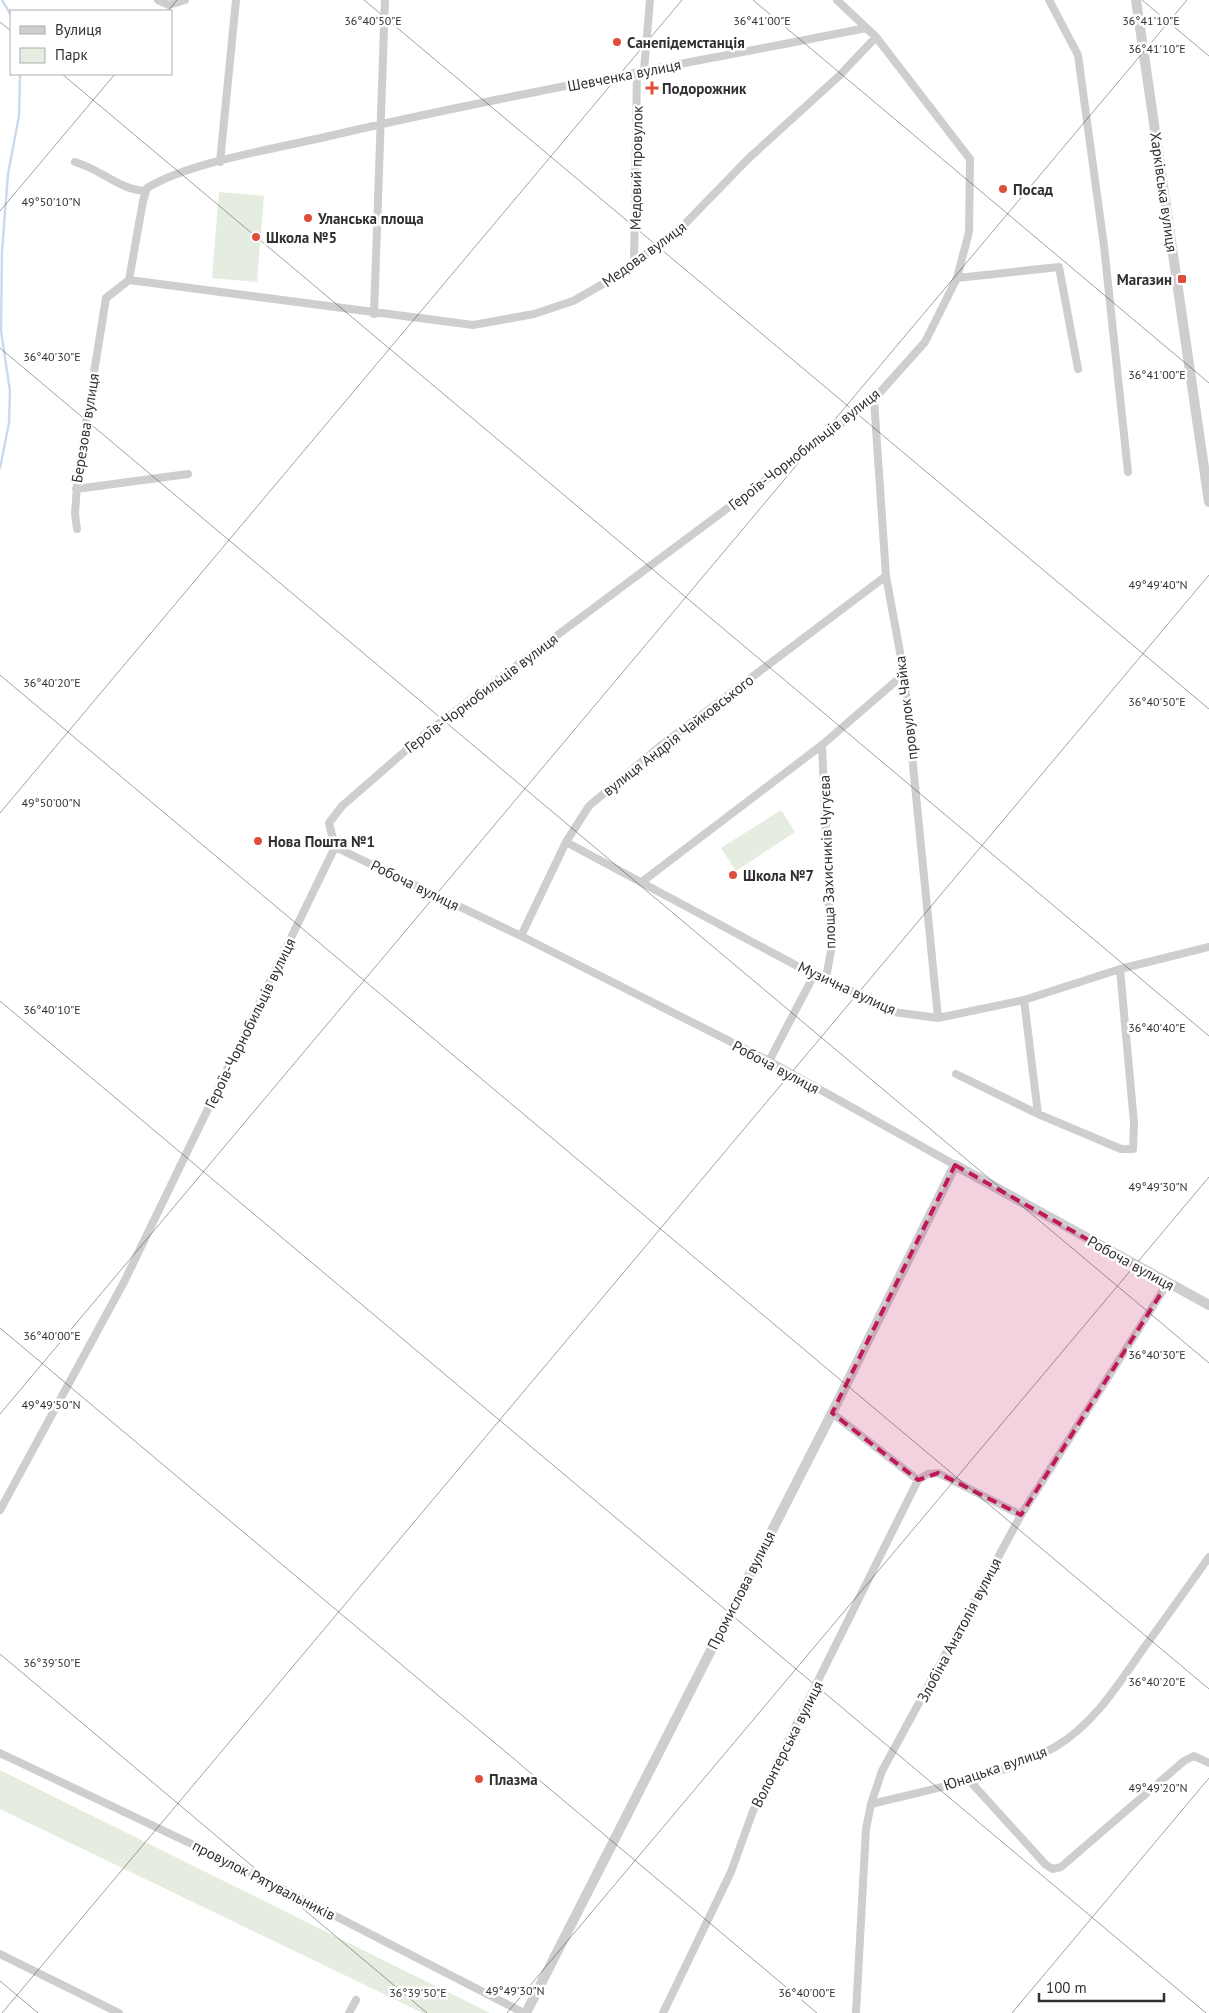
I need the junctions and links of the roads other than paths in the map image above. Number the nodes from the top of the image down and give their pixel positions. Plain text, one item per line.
1 (158, 0) edge
2 (184, 0) edge
3 (236, 0) edge
4 (385, 0) edge
5 (650, 0) edge
6 (837, 0) edge
7 (1049, 0) edge
8 (1136, 0) edge
9 (866, 28) junction
10 (876, 38) junction
11 (641, 71) junction
12 (381, 124) junction
13 (75, 162) dead end
14 (220, 162) junction
15 (146, 191) junction
16 (634, 264) junction
17 (957, 278) junction
18 (129, 280) junction
19 (374, 314) junction
20 (1078, 369) dead end
21 (874, 399) junction
22 (1128, 472) dead end
23 (188, 474) dead end
24 (76, 490) junction
25 (1209, 502) edge
26 (77, 529) dead end
27 (886, 576) junction
28 (904, 674) junction
29 (822, 745) junction
30 (566, 842) junction
31 (334, 846) junction
32 (643, 881) junction
33 (521, 936) junction
34 (1209, 948) edge
35 (1120, 969) junction
36 (814, 975) junction
37 (826, 978) junction
38 (1024, 1000) junction
39 (938, 1018) junction
40 (769, 1062) junction
41 (956, 1074) dead end
42 (1038, 1114) junction
43 (955, 1166) junction
44 (1167, 1284) junction
45 (1209, 1305) edge
46 (832, 1413) junction
47 (918, 1480) junction
48 (0, 1510) edge
49 (1021, 1515) junction
50 (1209, 1557) edge
51 (0, 1753) edge
52 (1209, 1763) edge
53 (969, 1780) junction
54 (871, 1804) junction
55 (0, 1954) edge
56 (356, 2000) dead end
57 (119, 2013) edge
58 (348, 2013) edge
59 (525, 2013) edge
60 (664, 2013) edge
61 (856, 2013) edge

1 - 2 street
3 - 14 street
4 - 12 street
5 - 11 street, Медовий провулок
6 - 9 street, Героїв-Чорнобильців вулиця
7 - 22 street
8 - 25 street, Харківська вулиця
9 - 10 street, Героїв-Чорнобильців вулиця
9 - 11 street, Шевченка вулиця
10 - 16 street, Медова вулиця
10 - 17 street, Героїв-Чорнобильців вулиця
11 - 12 street, Шевченка вулиця
11 - 16 street, Медовий провулок
12 - 14 street
12 - 19 street
13 - 15 street
14 - 15 street
15 - 18 street
16 - 19 street, Медова вулиця
17 - 20 street
17 - 21 street, Героїв-Чорнобильців вулиця
18 - 19 street
18 - 24 street, Березова вулиця
21 - 27 street, провулок Чайка
21 - 31 street, Героїв-Чорнобильців вулиця
23 - 24 street
24 - 26 street, Березова вулиця
27 - 28 street, провулок Чайка
27 - 30 street, вулиця Андрія Чайковського
28 - 29 street
28 - 39 street, провулок Чайка
29 - 32 street
29 - 37 street, площа Захисників Чугуєва
30 - 32 street, Музична вулиця
30 - 33 street, вулиця Андрія Чайковського
31 - 33 street, Робоча вулиця
31 - 48 street, Героїв-Чорнобильців вулиця
32 - 36 street, Музична вулиця
33 - 40 street, Робоча вулиця
34 - 35 street, Музична вулиця
35 - 38 street, Музична вулиця
35 - 42 street
36 - 37 street, Музична вулиця
36 - 40 street
37 - 39 street, Музична вулиця
38 - 39 street, Музична вулиця
38 - 42 street
40 - 43 street, Робоча вулиця
41 - 42 street
43 - 44 street, Робоча вулиця
43 - 46 street, Промислова вулиця
44 - 45 street, Робоча вулиця
44 - 49 street, Злобіна Анатолія вулиця
46 - 47 street
46 - 59 street, Промислова вулиця
47 - 49 street
47 - 60 street, Волонтерська вулиця
49 - 54 street, Злобіна Анатолія вулиця
50 - 53 street, Юнацька вулиця
51 - 59 street, провулок Рятувальників
52 - 53 street
53 - 54 street, Юнацька вулиця
54 - 61 street, Злобіна Анатолія вулиця
55 - 57 street
56 - 58 street

